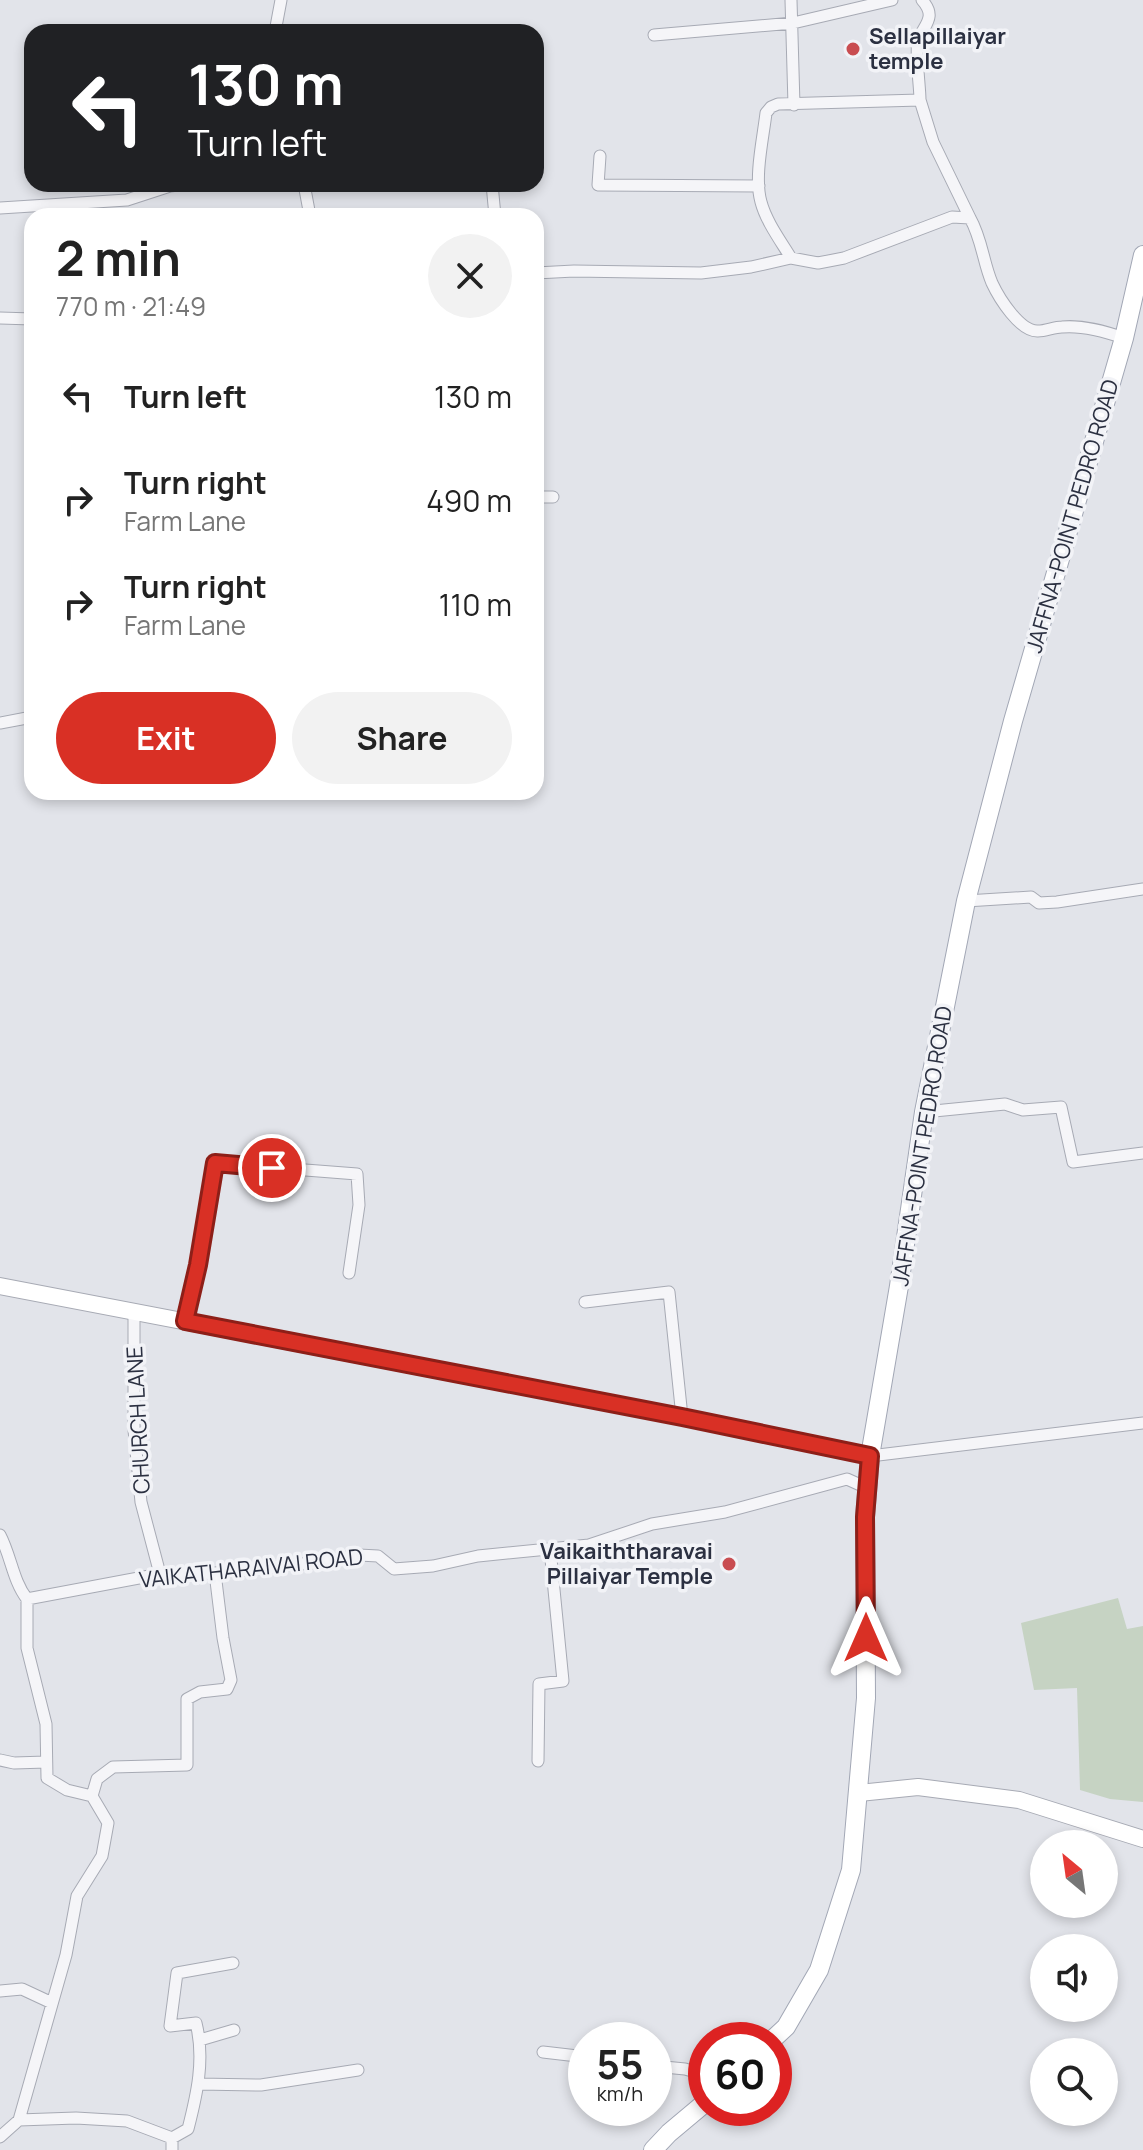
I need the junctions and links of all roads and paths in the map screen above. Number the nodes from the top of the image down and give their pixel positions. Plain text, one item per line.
1 (281, 0) edge
2 (791, 0) edge
3 (892, 0) edge
4 (922, 0) edge
5 (793, 23) junction
6 (276, 24) edge
7 (654, 35) dead end
8 (920, 100) junction
9 (794, 105) junction
10 (600, 156) dead end
11 (759, 186) junction
12 (152, 192) edge
13 (0, 208) edge
14 (970, 218) junction
15 (1143, 255) edge
16 (791, 258) junction
17 (544, 273) edge
18 (0, 318) edge
19 (24, 319) edge
20 (1124, 338) junction
21 (544, 497) edge
22 (553, 497) dead end
23 (24, 718) edge
24 (0, 723) edge
25 (1143, 889) edge
26 (966, 901) junction
27 (924, 1112) junction
28 (1143, 1153) edge
29 (349, 1273) dead end
30 (0, 1286) edge
31 (585, 1302) dead end
32 (134, 1312) junction
33 (185, 1321) junction
34 (682, 1417) junction
35 (1143, 1423) edge
36 (870, 1456) junction
37 (867, 1488) junction
38 (0, 1535) edge
39 (550, 1549) junction
40 (215, 1573) junction
41 (160, 1574) junction
42 (27, 1599) junction
43 (0, 1760) edge
44 (538, 1761) dead end
45 (46, 1762) junction
46 (859, 1793) junction
47 (92, 1796) junction
48 (1143, 1839) edge
49 (233, 1963) dead end
50 (0, 1991) edge
51 (52, 2003) junction
52 (789, 2022) edge
53 (234, 2030) dead end
54 (200, 2040) junction
55 (543, 2052) dead end
56 (568, 2055) edge
57 (358, 2070) dead end
58 (199, 2084) junction
59 (688, 2117) edge
60 (19, 2120) junction
61 (0, 2137) edge
62 (172, 2144) edge
63 (653, 2150) edge

1 - 6 street
2 - 5 street
3 - 5 street
4 - 8 street
5 - 7 street
5 - 9 street
8 - 9 street
8 - 14 street
9 - 11 street
10 - 11 street
11 - 16 street
12 - 13 street
14 - 16 street
14 - 20 street
15 - 20 main road, JAFFNA-POINT PEDRO ROAD
16 - 17 street
18 - 19 street
20 - 26 main road, JAFFNA-POINT PEDRO ROAD
21 - 22 street
23 - 24 street
25 - 26 street
26 - 27 main road, JAFFNA-POINT PEDRO ROAD
27 - 28 street
27 - 36 main road, JAFFNA-POINT PEDRO ROAD
29 - 33 street
30 - 32 street
31 - 34 street
32 - 33 street
32 - 41 street, CHURCH LANE
33 - 34 street
34 - 36 street
35 - 36 street
36 - 37 main road, JAFFNA-POINT PEDRO ROAD
37 - 39 street, VAIKATHARAIVAI ROAD
37 - 46 main road, JAFFNA-POINT PEDRO ROAD
38 - 42 street
39 - 40 street, VAIKATHARAIVAI ROAD
39 - 44 street
40 - 41 street, VAIKATHARAIVAI ROAD
40 - 47 street
41 - 42 street, VAIKATHARAIVAI ROAD
42 - 45 street
43 - 45 street
45 - 47 street
46 - 48 street
46 - 52 main road, JAFFNA-POINT PEDRO ROAD
47 - 51 street
49 - 54 street
50 - 51 street
51 - 60 street
53 - 54 street
54 - 58 street
55 - 56 street
57 - 58 street
58 - 62 street
59 - 63 main road
60 - 61 street
60 - 62 street

